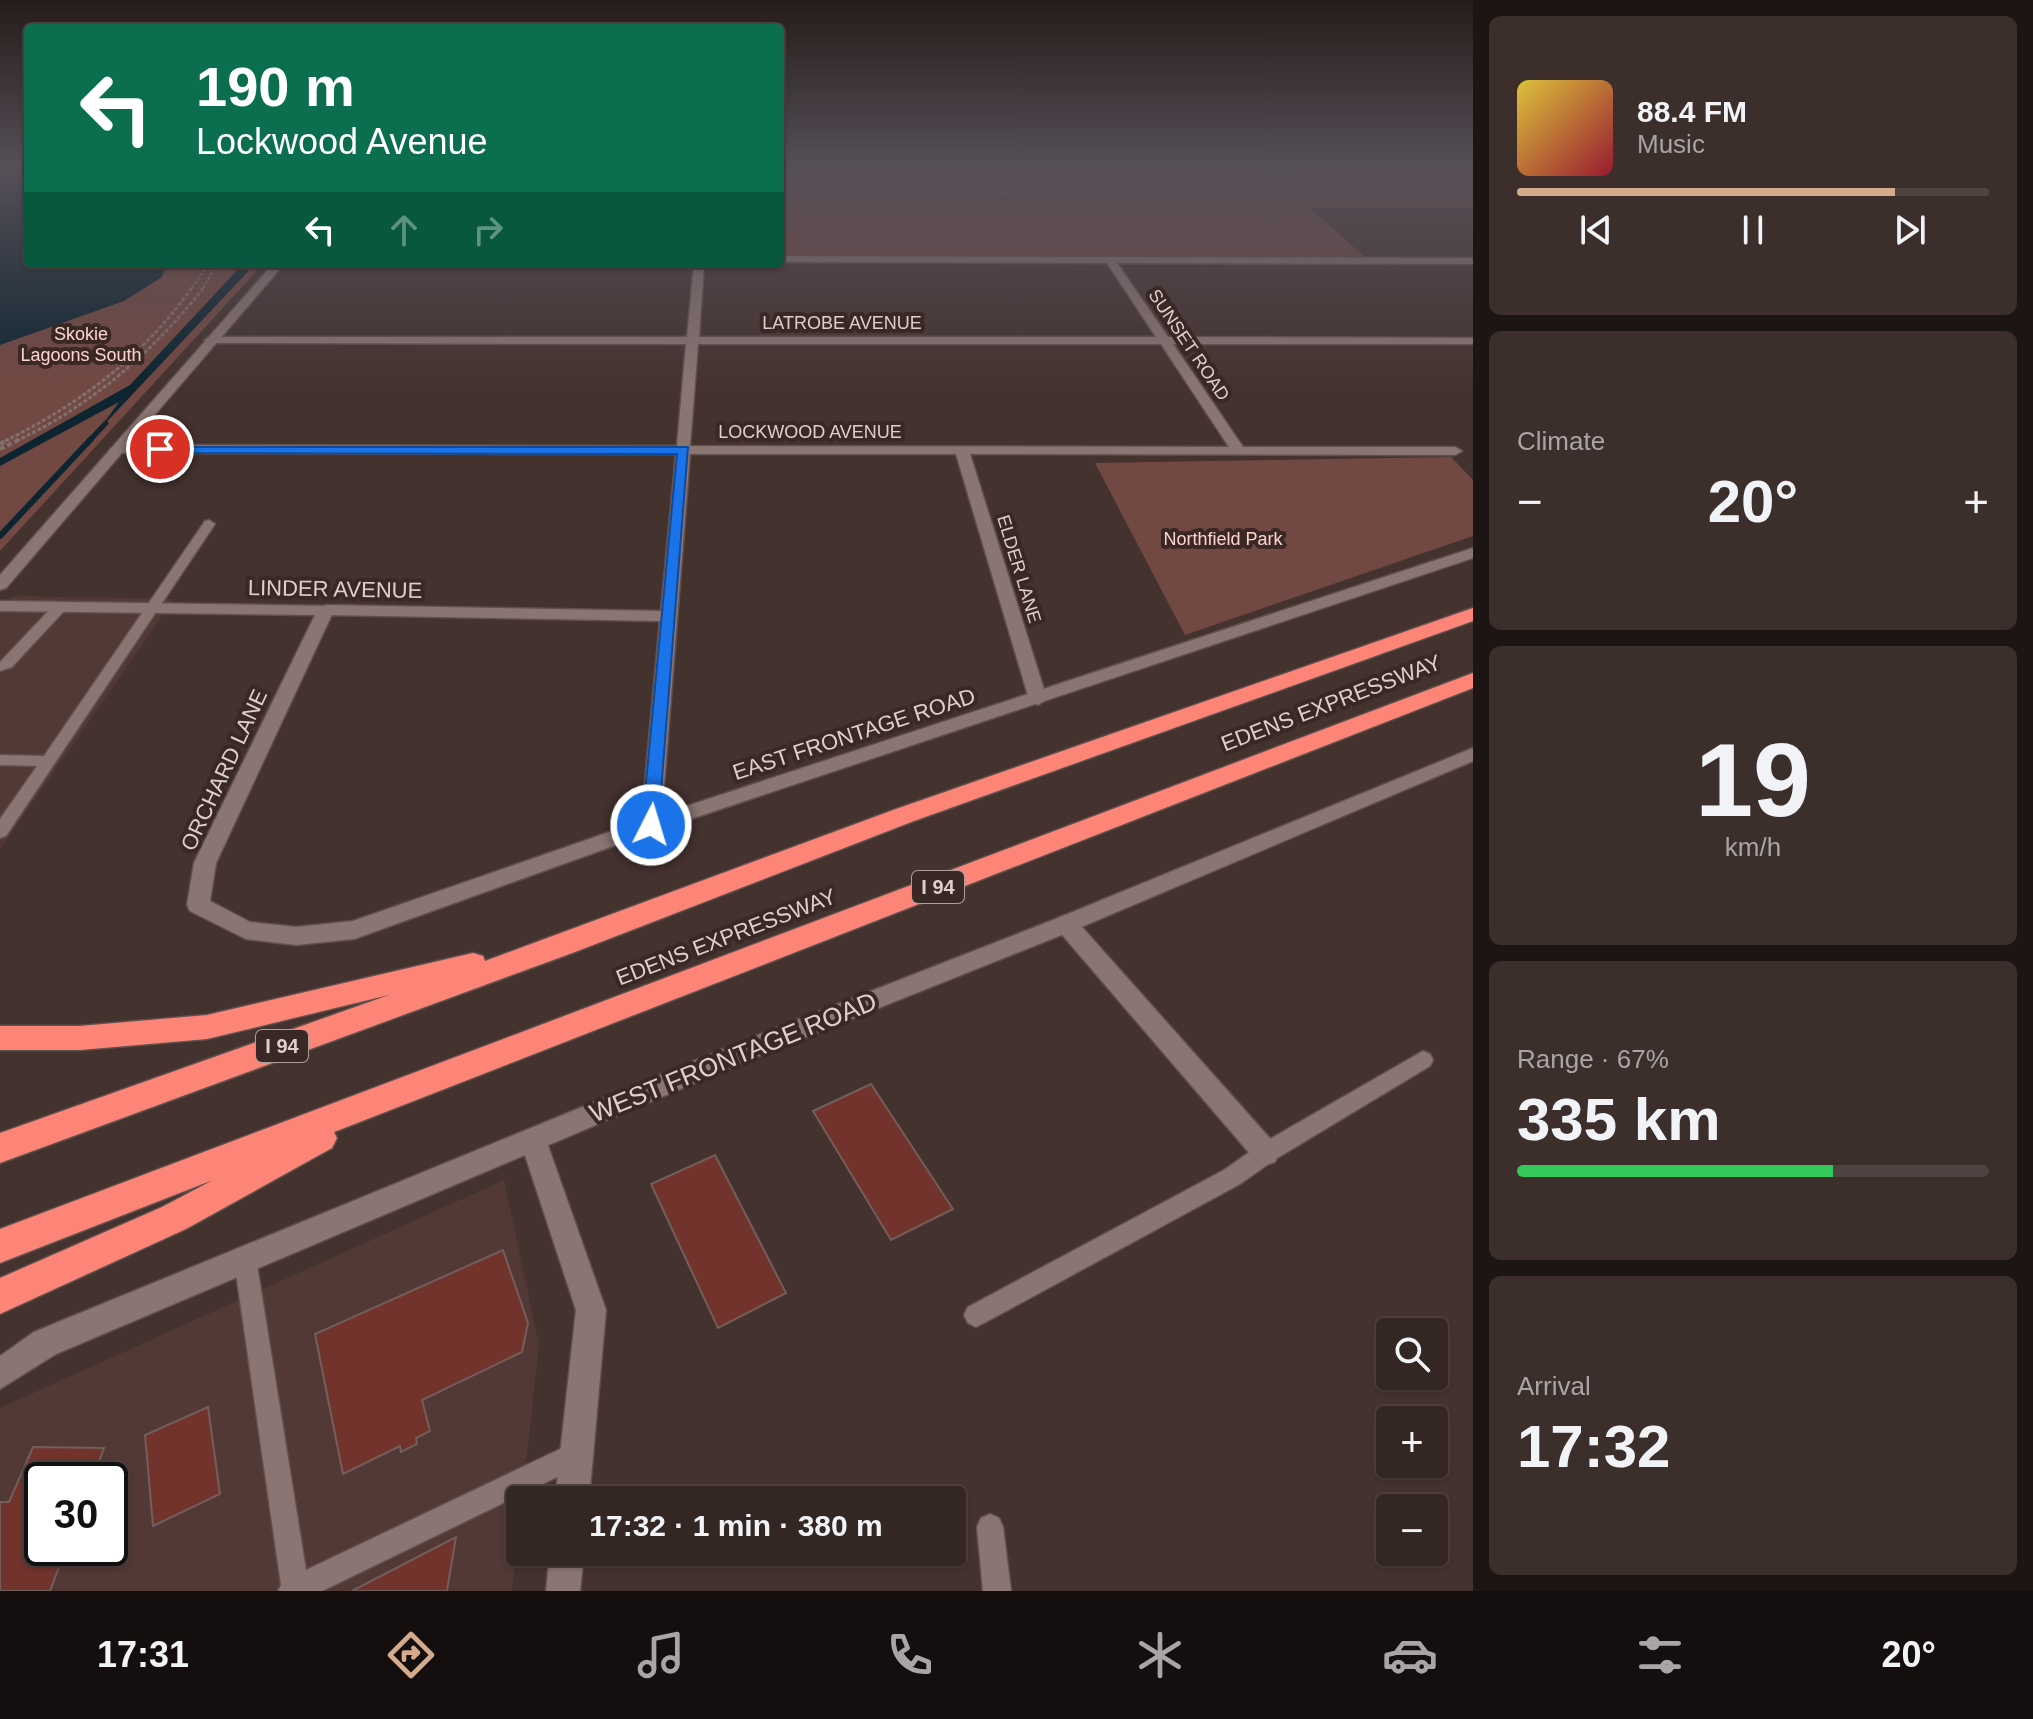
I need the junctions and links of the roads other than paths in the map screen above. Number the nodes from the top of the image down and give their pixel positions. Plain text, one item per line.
1 (784, 259) edge
2 (1110, 260) junction
3 (1473, 261) edge
4 (275, 268) edge
5 (699, 268) edge
6 (210, 340) junction
7 (693, 341) junction
8 (1165, 341) junction
9 (1473, 341) edge
10 (117, 449) junction
11 (683, 450) junction
12 (962, 450) junction
13 (1239, 451) junction
14 (1455, 451) dead end
15 (209, 524) dead end
16 (1473, 553) edge
17 (0, 585) edge
18 (0, 606) edge
19 (60, 607) junction
20 (152, 608) junction
21 (326, 610) junction
22 (1473, 614) edge
23 (669, 616) junction
24 (0, 667) edge
25 (1473, 680) edge
26 (1038, 699) junction
27 (1473, 754) edge
28 (0, 760) edge
29 (48, 761) junction
30 (651, 825) junction
31 (0, 832) edge
32 (1066, 924) junction
33 (246, 930) joint
34 (565, 944) junction
35 (0, 1038) edge
36 (1423, 1060) dead end
37 (402, 1094) junction
38 (533, 1140) junction
39 (0, 1148) edge
40 (1266, 1153) junction
41 (0, 1246) edge
42 (245, 1259) junction
43 (0, 1296) edge
44 (976, 1315) dead end
45 (0, 1374) edge
46 (577, 1454) junction
47 (574, 1486) edge
48 (990, 1527) dead end
49 (566, 1566) edge
50 (293, 1590) edge
51 (563, 1591) edge
52 (997, 1591) edge

1 - 2 street
2 - 3 street
2 - 8 street, SUNSET ROAD
4 - 6 street
5 - 7 street
6 - 7 street, LATROBE AVENUE
6 - 10 street
7 - 8 street, LATROBE AVENUE
7 - 11 street
8 - 9 street, LATROBE AVENUE
8 - 13 street, SUNSET ROAD
10 - 11 street, LOCKWOOD AVENUE
10 - 17 street
11 - 12 street, LOCKWOOD AVENUE
11 - 23 street
12 - 13 street, LOCKWOOD AVENUE
12 - 26 street, ELDER LANE
13 - 14 street, LOCKWOOD AVENUE
15 - 20 lane
16 - 26 street, EAST FRONTAGE ROAD
18 - 19 street, LINDER AVENUE
19 - 20 street, LINDER AVENUE
19 - 24 lane
20 - 21 street, LINDER AVENUE
20 - 29 lane
21 - 23 street, LINDER AVENUE
21 - 33 street, ORCHARD LANE
22 - 34 highway, EDENS EXPRESSWAY / I 94
23 - 30 street
25 - 37 highway, EDENS EXPRESSWAY / I 94
26 - 30 street, EAST FRONTAGE ROAD
27 - 32 street, WEST FRONTAGE ROAD
28 - 29 lane
29 - 31 lane
30 - 33 street, EAST FRONTAGE ROAD
32 - 38 street, WEST FRONTAGE ROAD
32 - 40 street
34 - 35 highway
34 - 39 highway, EDENS EXPRESSWAY / I 94
36 - 40 lane
37 - 41 highway, EDENS EXPRESSWAY / I 94
37 - 43 highway
38 - 42 street, WEST FRONTAGE ROAD
38 - 46 street
40 - 44 lane
42 - 45 street, WEST FRONTAGE ROAD
42 - 50 lane
46 - 47 street
46 - 50 lane
48 - 52 lane
49 - 51 street

